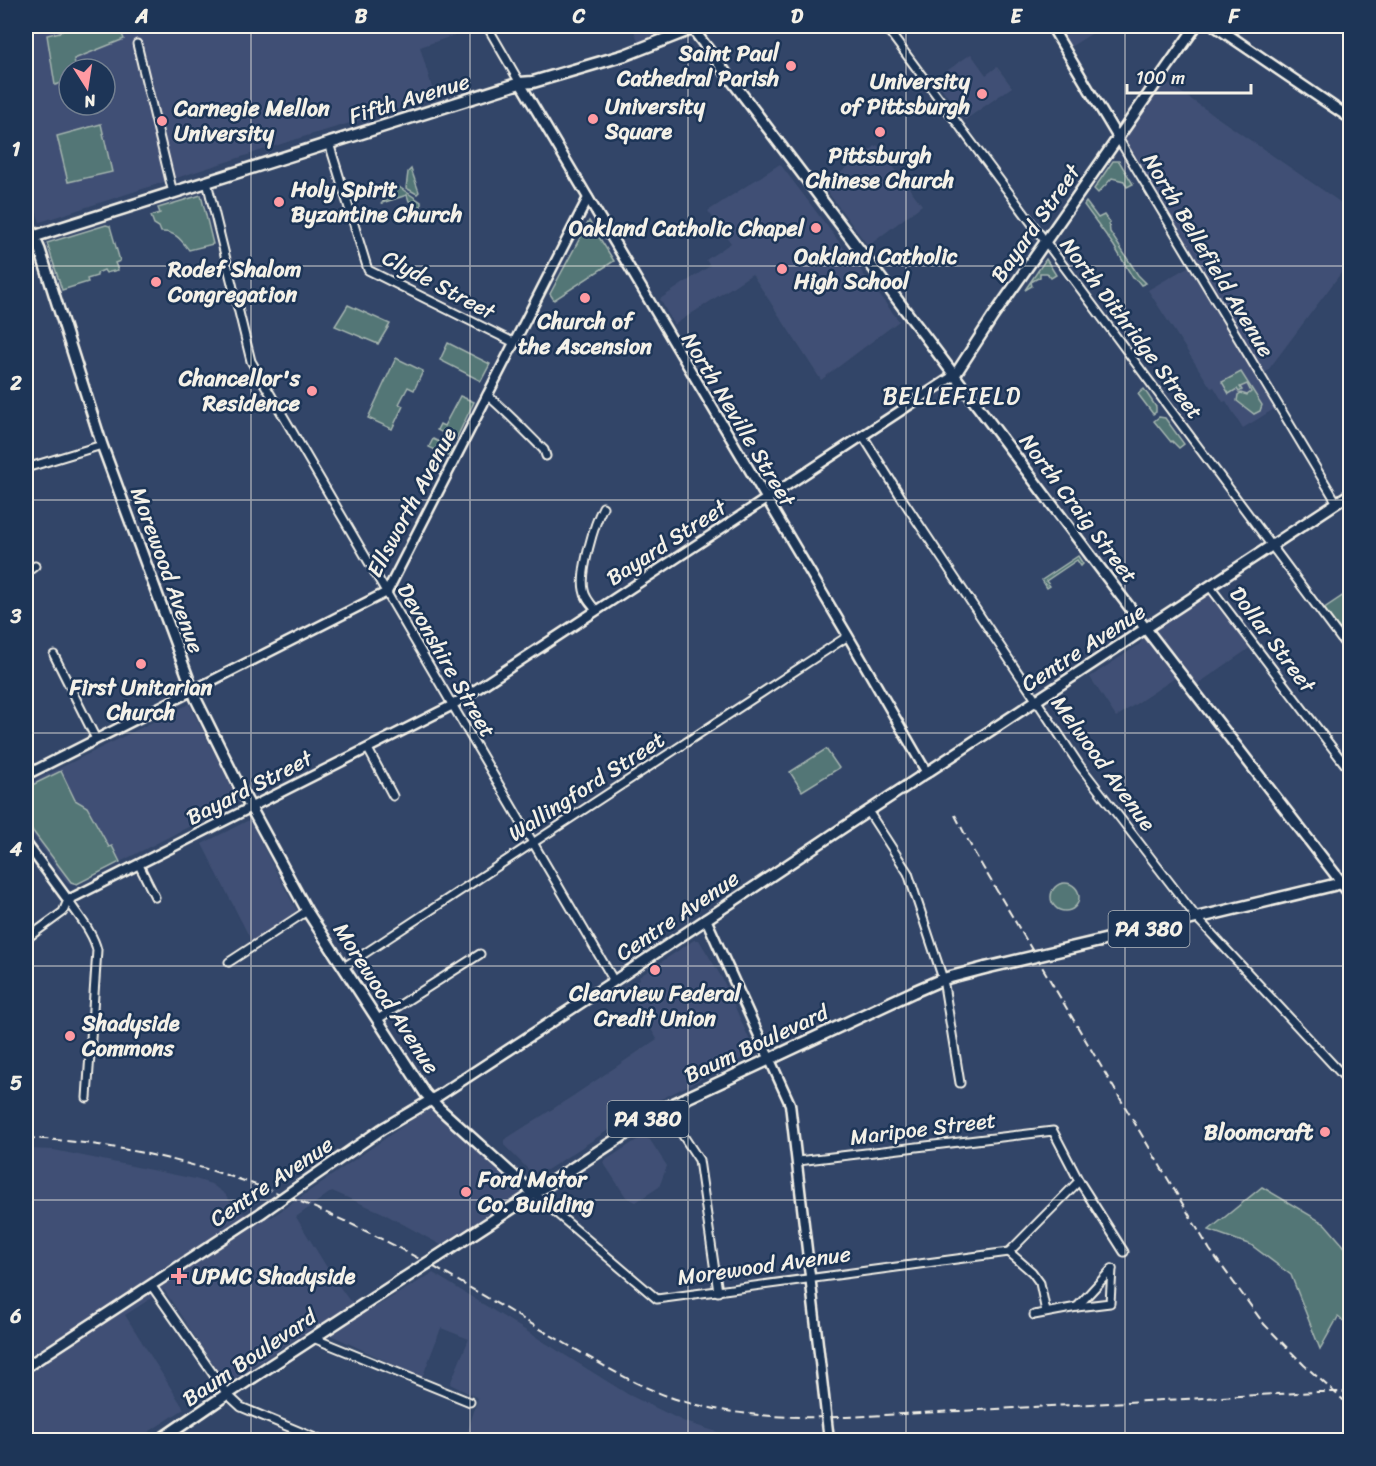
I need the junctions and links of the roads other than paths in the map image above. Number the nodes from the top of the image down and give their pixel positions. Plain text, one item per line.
1 (487, 26) edge
2 (694, 26) edge
3 (885, 26) edge
4 (1051, 26) edge
5 (1196, 26) edge
6 (1215, 26) edge
7 (137, 45) dead end
8 (520, 83) junction
9 (1350, 118) edge
10 (1118, 138) junction
11 (328, 143) junction
12 (207, 182) junction
13 (173, 193) junction
14 (588, 198) junction
15 (26, 218) edge
16 (29, 238) edge
17 (1046, 242) junction
18 (513, 342) junction
19 (955, 375) junction
20 (487, 395) junction
21 (863, 436) junction
22 (102, 445) junction
23 (546, 456) dead end
24 (26, 468) edge
25 (1350, 494) edge
26 (766, 500) junction
27 (1337, 503) junction
28 (603, 507) dead end
29 (1271, 546) junction
30 (35, 566) dead end
31 (26, 573) edge
32 (1210, 586) junction
33 (387, 592) junction
34 (596, 610) junction
35 (1146, 629) junction
36 (848, 636) junction
37 (1350, 651) edge
38 (54, 655) dead end
39 (192, 690) junction
40 (1036, 701) junction
41 (451, 706) junction
42 (96, 739) junction
43 (368, 749) junction
44 (1350, 771) edge
45 (927, 773) junction
46 (26, 775) edge
47 (393, 796) dead end
48 (251, 807) junction
49 (868, 811) junction
50 (26, 843) edge
51 (532, 843) junction
52 (139, 864) junction
53 (1342, 884) junction
54 (1350, 894) edge
55 (155, 897) dead end
56 (68, 900) junction
57 (307, 911) junction
58 (1197, 918) junction
59 (706, 919) junction
60 (26, 939) edge
61 (480, 954) dead end
62 (229, 962) dead end
63 (344, 968) junction
64 (943, 979) junction
65 (614, 981) junction
66 (378, 1020) junction
67 (770, 1058) junction
68 (960, 1083) dead end
69 (1350, 1083) edge
70 (87, 1098) dead end
71 (430, 1100) junction
72 (665, 1108) junction
73 (798, 1161) junction
74 (1078, 1181) junction
75 (534, 1194) junction
76 (1010, 1252) junction
77 (1124, 1252) dead end
78 (811, 1279) junction
79 (151, 1285) junction
80 (718, 1292) junction
81 (1077, 1307) junction
82 (1046, 1312) junction
83 (1034, 1315) dead end
84 (313, 1338) junction
85 (26, 1367) edge
86 (227, 1394) junction
87 (470, 1402) dead end
88 (160, 1440) edge
89 (320, 1440) edge
90 (829, 1440) edge

1 - 8 street
2 - 8 main road, Fifth Avenue
2 - 19 main road, North Craig Street
3 - 17 street, North Dithridge Street
4 - 10 street, North Bellefield Avenue
5 - 10 main road, Bayard Street
6 - 9 main road
7 - 13 street
8 - 11 main road, Fifth Avenue
8 - 14 street, North Neville Street
10 - 17 main road, Bayard Street
10 - 27 street, North Bellefield Avenue
11 - 12 main road, Fifth Avenue
11 - 18 street, Clyde Street
12 - 13 main road, Fifth Avenue
12 - 33 street, Devonshire Street
13 - 16 main road, Fifth Avenue
14 - 18 street, Ellsworth Avenue
14 - 26 street, North Neville Street
15 - 16 main road, Morewood Avenue
16 - 22 main road, Morewood Avenue
17 - 19 main road, Bayard Street
17 - 29 street, North Dithridge Street
18 - 20 street, Ellsworth Avenue
19 - 21 street, Bayard Street
19 - 35 main road, North Craig Street
20 - 23 street
20 - 33 street, Ellsworth Avenue
21 - 26 street, Bayard Street
21 - 40 street, Melwood Avenue
22 - 24 street
22 - 39 main road, Morewood Avenue
25 - 27 main road, Centre Avenue
26 - 34 street, Bayard Street
26 - 36 street, North Neville Street
27 - 29 main road, Centre Avenue
28 - 34 street
29 - 32 main road, Centre Avenue
29 - 37 street, North Dithridge Street
30 - 31 street
32 - 35 main road, Centre Avenue
32 - 44 street, Dollar Street
33 - 39 street, Ellsworth Avenue
33 - 41 street, Devonshire Street
34 - 41 street, Bayard Street
35 - 40 main road, Centre Avenue
35 - 53 main road, North Craig Street
36 - 45 street, North Neville Street
36 - 51 street, Wallingford Street
38 - 42 street
39 - 42 street, Ellsworth Avenue
39 - 48 main road, Morewood Avenue
40 - 45 main road, Centre Avenue
40 - 58 street, Melwood Avenue
41 - 43 street, Bayard Street
41 - 51 street, Devonshire Street
42 - 46 street, Ellsworth Avenue
43 - 47 street
43 - 48 street, Bayard Street
45 - 49 main road, Centre Avenue
48 - 52 street, Bayard Street
48 - 57 main road, Morewood Avenue
49 - 59 main road, Centre Avenue
49 - 64 street
50 - 56 street
51 - 63 street, Wallingford Street
51 - 65 street, Devonshire Street
52 - 55 street
52 - 56 street, Bayard Street
53 - 54 main road, North Craig Street
53 - 58 main road, Baum Boulevard / PA 380
56 - 60 street, Bayard Street
56 - 70 street
57 - 62 street
57 - 63 main road, Morewood Avenue
58 - 64 main road, Baum Boulevard / PA 380, bridge
58 - 69 street, Melwood Avenue
59 - 65 main road, Centre Avenue
59 - 67 street
61 - 66 street
63 - 66 main road, Morewood Avenue
64 - 67 main road, Baum Boulevard / PA 380
64 - 68 street
65 - 71 main road, Centre Avenue
66 - 71 main road, Morewood Avenue
67 - 72 main road, Baum Boulevard / PA 380
67 - 73 street
71 - 75 main road, Morewood Avenue
71 - 79 main road, Centre Avenue, bridge
72 - 75 main road, Baum Boulevard / PA 380
72 - 80 street
73 - 74 street, Maripoe Street
73 - 78 street
74 - 76 street
74 - 77 street
75 - 80 street, Morewood Avenue
75 - 84 main road, Baum Boulevard / PA 380, bridge
76 - 78 street, Morewood Avenue
76 - 82 street
78 - 80 street, Morewood Avenue
78 - 90 street, bridge
79 - 85 main road, Centre Avenue
79 - 86 street
81 - 81 street
81 - 82 street
82 - 83 street
84 - 86 main road, Baum Boulevard / PA 380
84 - 87 street
86 - 88 main road, Baum Boulevard / PA 380
86 - 89 street

